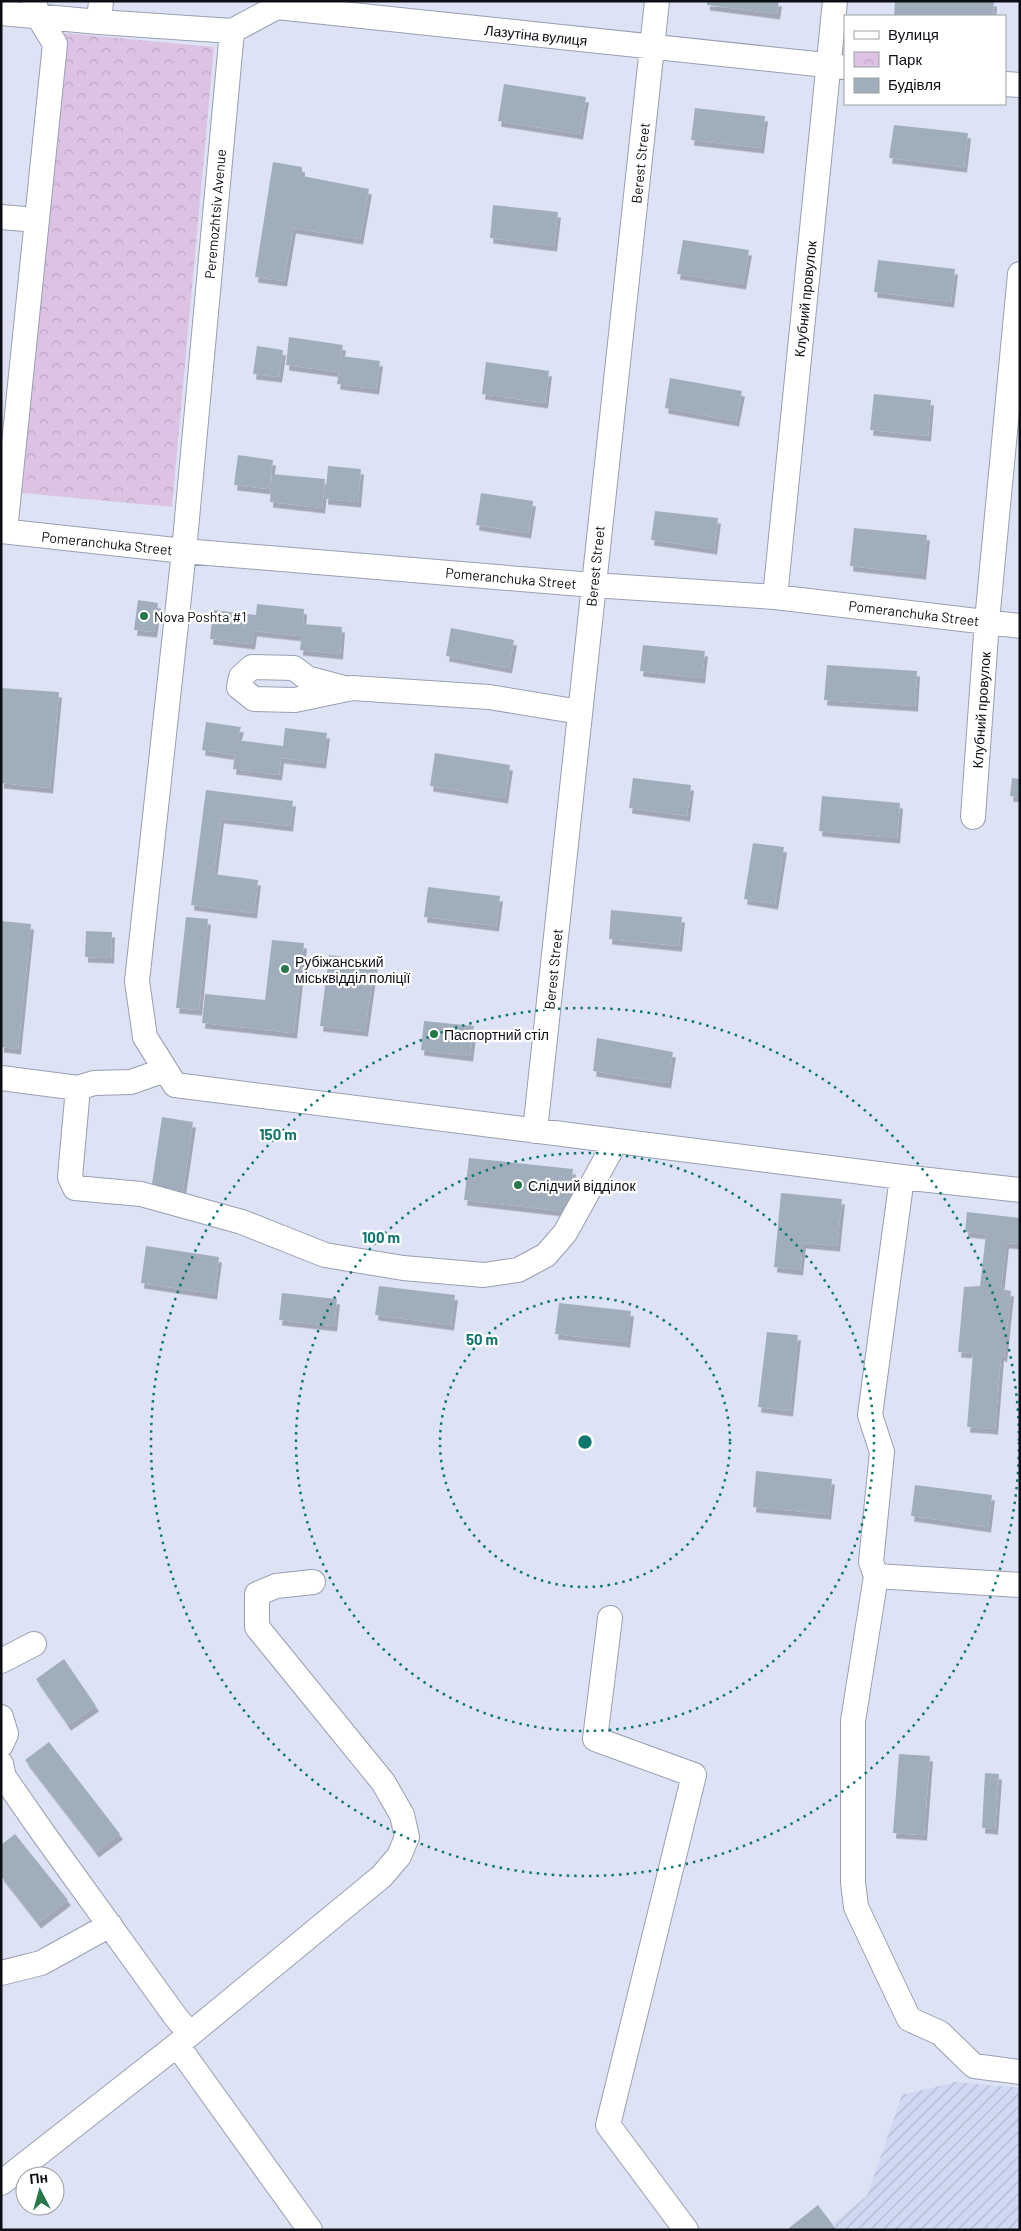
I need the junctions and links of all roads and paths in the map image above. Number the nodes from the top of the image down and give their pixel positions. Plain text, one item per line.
1 (658, 1) edge
2 (835, 1) edge
3 (36, 9) edge
4 (100, 12) edge
5 (1, 13) edge
6 (232, 31) junction
7 (652, 47) junction
8 (837, 66) edge
9 (1006, 84) edge
10 (1020, 85) edge
11 (1, 217) edge
12 (37, 220) junction
13 (1020, 274) edge
14 (3, 531) edge
15 (184, 551) junction
16 (593, 585) junction
17 (775, 597) junction
18 (987, 621) junction
19 (1020, 626) edge
20 (348, 689) dead end
21 (580, 712) junction
22 (973, 817) dead end
23 (165, 1070) junction
24 (1, 1078) edge
25 (78, 1088) junction
26 (535, 1131) junction
27 (616, 1141) junction
28 (902, 1177) junction
29 (1020, 1190) edge
30 (876, 1576) junction
31 (313, 1582) dead end
32 (1020, 1585) edge
33 (610, 1618) dead end
34 (34, 1644) dead end
35 (1, 1661) edge
36 (1, 1717) edge
37 (1, 1745) edge
38 (1, 1764) edge
39 (110, 1925) junction
40 (1, 1973) edge
41 (184, 2039) junction
42 (1020, 2072) edge
43 (1, 2183) edge
44 (310, 2230) edge
45 (686, 2230) edge

1 - 7 street, Berest Street
2 - 8 street, Клубний провулок
3 - 4 street
3 - 5 street
3 - 12 street
4 - 6 street
6 - 7 street, Лазутіна вулиця
6 - 15 street, Peremozhtsiv Avenue
7 - 8 street, Лазутіна вулиця
7 - 16 street, Berest Street
8 - 17 street, Клубний провулок
9 - 10 street
11 - 12 street
12 - 14 street
13 - 18 street, Клубний провулок
14 - 15 street, Pomeranchuka Street
15 - 16 street, Pomeranchuka Street
15 - 23 street, Peremozhtsiv Avenue
16 - 17 street, Pomeranchuka Street
16 - 21 street, Berest Street
17 - 18 street, Pomeranchuka Street
18 - 19 street, Pomeranchuka Street
18 - 22 street, Клубний провулок
20 - 21 street
21 - 26 street, Berest Street
23 - 25 street
23 - 26 street, Peremozhtsiv Avenue
24 - 25 street
25 - 27 street
26 - 27 street, Peremozhtsiv Avenue
27 - 28 street, Peremozhtsiv Avenue
28 - 29 street, Peremozhtsiv Avenue
28 - 30 street
30 - 32 street
30 - 42 street
31 - 41 street
33 - 45 street
34 - 35 street
36 - 37 street
38 - 39 street
39 - 40 street
39 - 41 street
41 - 43 street
41 - 44 street

